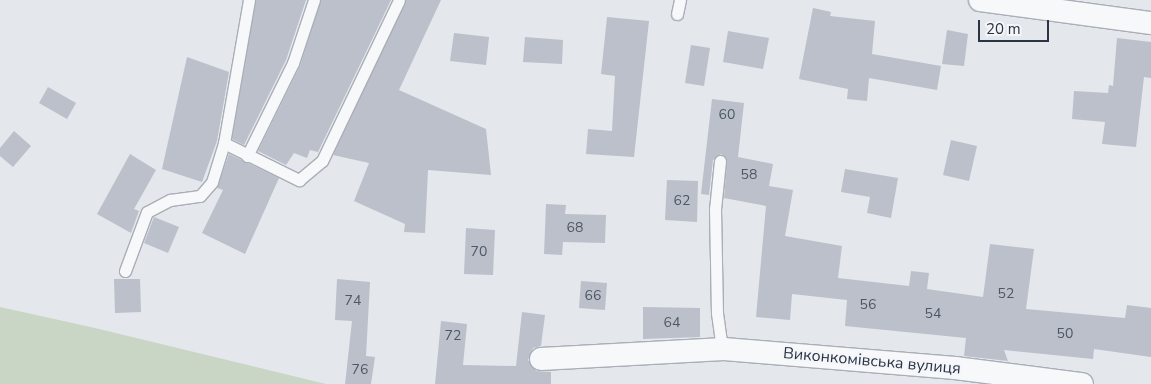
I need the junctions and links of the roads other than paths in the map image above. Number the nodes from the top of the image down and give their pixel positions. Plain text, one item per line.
1 (249, 0) edge
2 (314, 0) edge
3 (399, 0) edge
4 (680, 0) edge
5 (980, 0) edge
6 (1069, 7) edge
7 (677, 14) dead end
8 (1151, 23) edge
9 (224, 143) junction
10 (247, 156) junction
11 (720, 162) dead end
12 (125, 270) dead end
13 (722, 349) junction
14 (541, 359) dead end
15 (1082, 384) edge

1 - 9 lane
2 - 10 lane
3 - 10 lane
4 - 7 lane
5 - 6 street
6 - 8 street
9 - 10 lane
9 - 12 lane
11 - 13 lane
13 - 14 street, Виконкомівська вулиця
13 - 15 street, Виконкомівська вулиця

